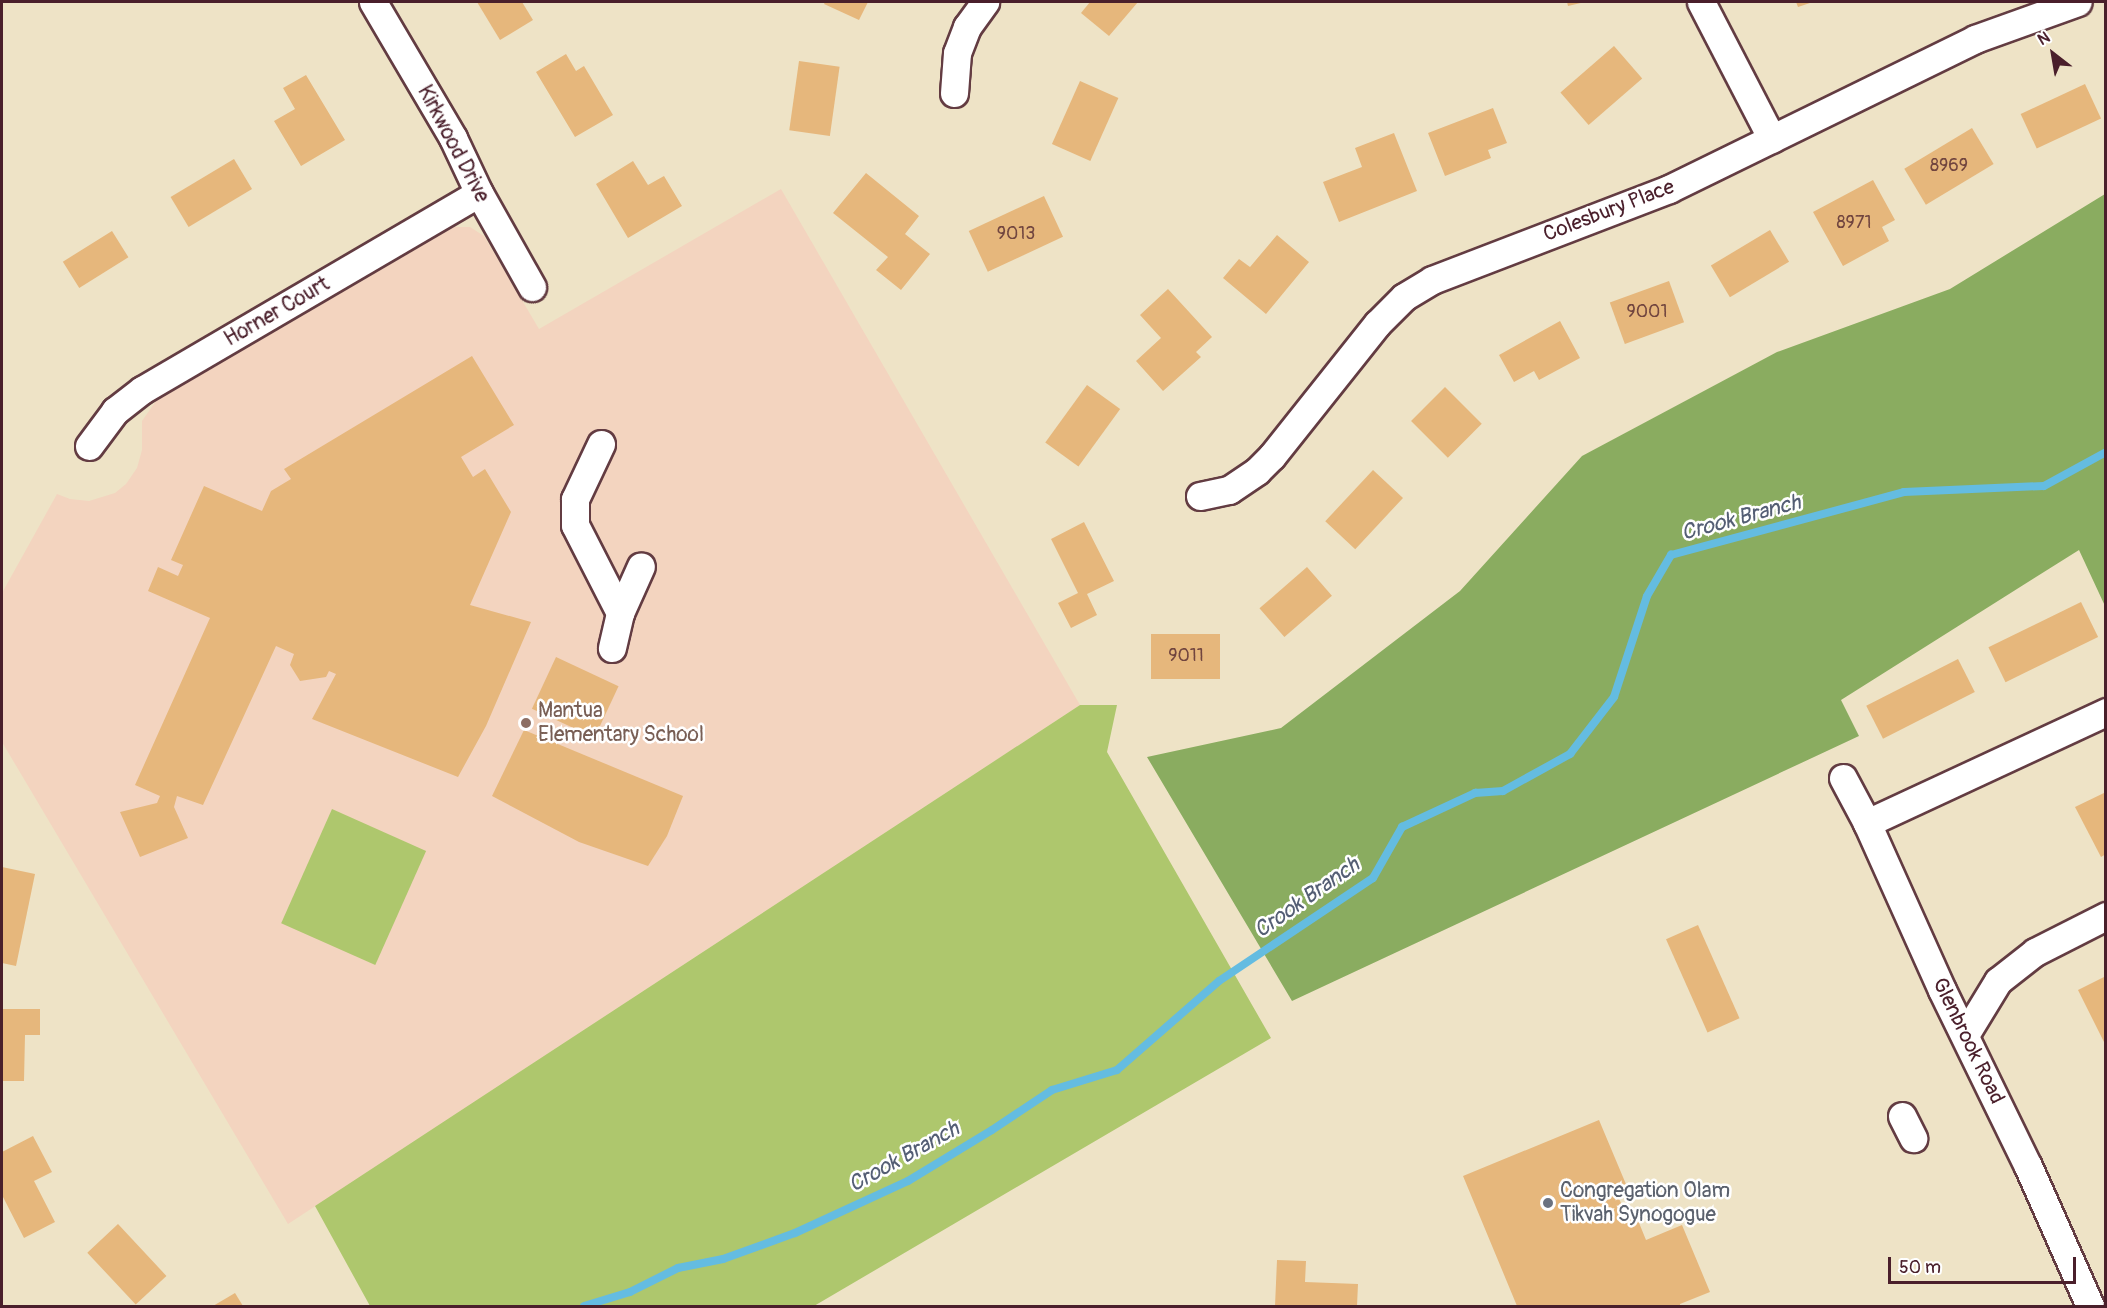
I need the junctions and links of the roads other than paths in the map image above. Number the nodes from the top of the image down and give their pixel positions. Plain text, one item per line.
1 (373, 2) edge
2 (985, 2) edge
3 (1701, 2) edge
4 (2078, 2) edge
5 (954, 93) dead end
6 (1772, 139) junction
7 (479, 193) junction
8 (532, 287) dead end
9 (602, 444) dead end
10 (89, 446) dead end
11 (1200, 496) dead end
12 (641, 566) dead end
13 (620, 613) junction
14 (612, 648) dead end
15 (2106, 712) edge
16 (1843, 778) dead end
17 (1867, 823) junction
18 (2106, 916) edge
19 (1965, 1035) junction
20 (2090, 1306) edge

1 - 7 street, Kirkwood Drive
2 - 5 street
3 - 6 street
4 - 6 street, Colesbury Place
6 - 11 street, Colesbury Place
7 - 8 street, Kirkwood Drive
7 - 10 street, Horner Court
9 - 13 street
12 - 13 street
13 - 14 street
15 - 17 street
16 - 17 street, Glenbrook Road
17 - 19 street, Glenbrook Road
18 - 19 street
19 - 20 street, Glenbrook Road

